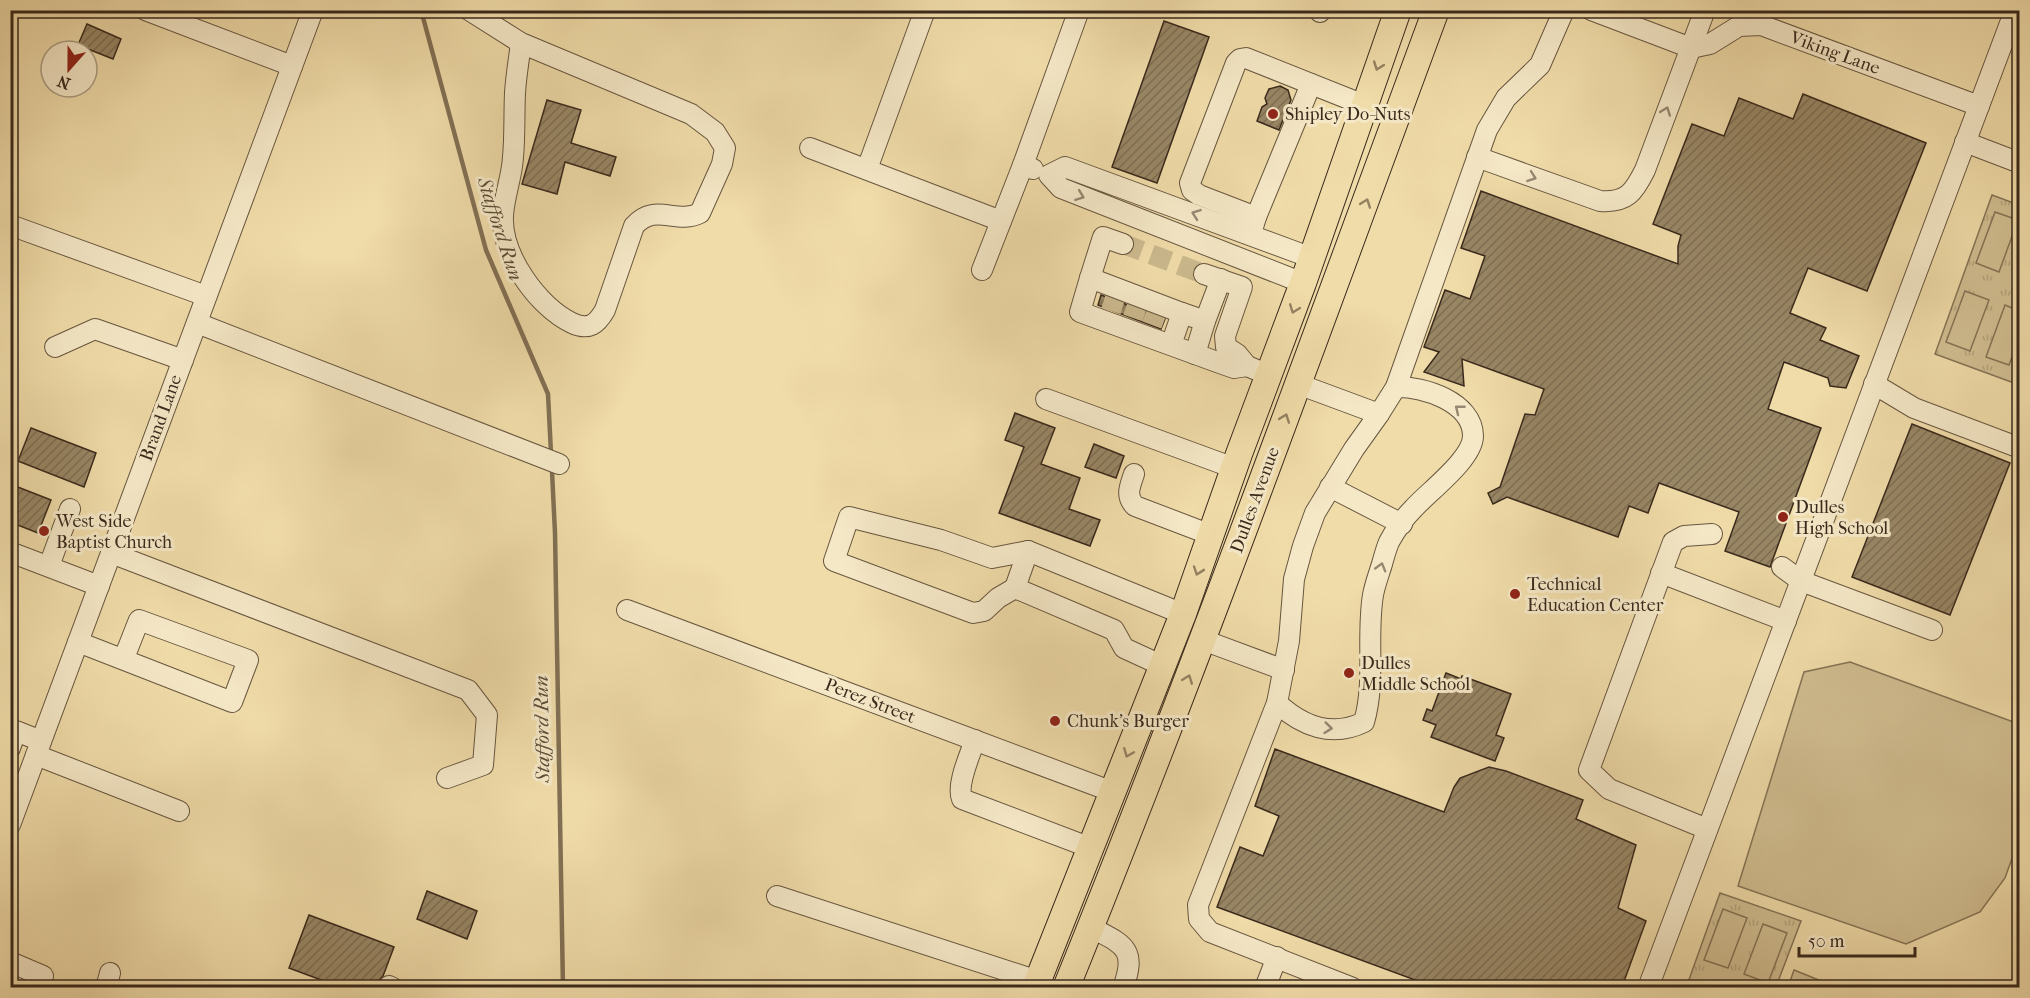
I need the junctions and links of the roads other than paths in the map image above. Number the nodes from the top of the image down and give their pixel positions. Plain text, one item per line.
1 (145, 10) edge
2 (313, 10) edge
3 (469, 10) edge
4 (925, 10) edge
5 (1079, 10) edge
6 (1398, 10) edge
7 (1436, 10) edge
8 (1564, 10) edge
9 (1591, 10) edge
10 (1706, 10) edge
11 (2015, 10) edge
12 (521, 43) junction
13 (1690, 48) junction
14 (292, 66) junction
15 (1311, 84) junction
16 (1364, 105) junction
17 (1979, 106) junction
18 (1965, 142) junction
19 (810, 148) dead end
20 (1477, 157) junction
21 (2019, 163) edge
22 (1023, 165) junction
23 (867, 169) junction
24 (1049, 175) junction
25 (1001, 221) junction
26 (10, 225) edge
27 (1254, 225) junction
28 (1123, 244) tunnel mouth
29 (1312, 258) junction
30 (982, 270) dead end
31 (1090, 278) junction
32 (1303, 283) junction
33 (206, 296) junction
34 (1113, 305) junction
35 (1134, 313) junction
36 (1182, 313) junction
37 (1154, 320) junction
38 (1205, 321) junction
39 (197, 323) junction
40 (1171, 345) junction
41 (55, 347) dead end
42 (1195, 354) junction
43 (183, 360) junction
44 (1258, 371) junction
45 (1298, 384) junction
46 (1874, 384) junction
47 (1396, 387) junction
48 (1046, 399) dead end
49 (1379, 414) junction
50 (2019, 448) edge
51 (559, 464) dead end
52 (1234, 468) junction
53 (1134, 474) dead end
54 (1330, 487) junction
55 (70, 509) dead end
56 (1402, 524) junction
57 (1211, 534) junction
58 (1712, 534) dead end
59 (1028, 551) junction
60 (10, 552) edge
61 (111, 553) junction
62 (49, 566) junction
63 (1782, 567) dead end
64 (1661, 573) junction
65 (1801, 580) junction
66 (99, 586) junction
67 (1015, 588) junction
68 (627, 610) dead end
69 (1183, 614) junction
70 (1786, 621) junction
71 (1932, 630) dead end
72 (1203, 640) junction
73 (78, 642) junction
74 (124, 658) junction
75 (1163, 666) junction
76 (1284, 670) junction
77 (1277, 703) junction
78 (975, 740) junction
79 (10, 748) edge
80 (39, 748) junction
81 (447, 778) dead end
82 (18, 784) edge
83 (1113, 792) junction
84 (179, 811) dead end
85 (10, 825) edge
86 (1707, 829) junction
87 (1090, 848) junction
88 (777, 896) dead end
89 (1090, 927) junction
90 (1277, 957) junction
91 (10, 962) edge
92 (43, 976) dead end
93 (1314, 980) edge
94 (1037, 984) edge
95 (1066, 987) edge
96 (1123, 987) edge
97 (1265, 987) edge
98 (1353, 987) edge
99 (1648, 987) edge

1 - 14 street
2 - 14 street, Brand Lane
3 - 12 street
4 - 23 street
5 - 22 street
6 -> 16 main road, Dulles Avenue
45 -> 7 main road, Dulles Avenue
8 - 20 street
9 - 13 street
10 - 13 street
11 - 17 street
12 - 12 street
13 - 17 street, Viking Lane
20 -> 13 street
14 - 33 street, Brand Lane
15 - 16 street
15 - 27 street
15 - 27 street
16 - 29 main road, Dulles Avenue
17 - 18 street
18 - 21 street
18 - 46 street
19 - 23 street
20 - 47 street
22 - 24 street
22 - 25 street
23 - 25 street
27 -> 24 street
24 -> 32 street
25 - 30 street
26 - 33 street
27 - 29 street
28 - 31 street
29 - 32 main road, Dulles Avenue
31 - 34 street
31 - 34 street
32 -> 44 main road, Dulles Avenue
33 - 39 street, Brand Lane
34 - 35 street
34 - 35 street
35 - 37 street
35 - 37 street
36 - 37 street
36 - 38 street
36 - 40 street
37 - 40 street
38 - 42 street
38 - 44 street
39 - 43 street, Brand Lane
39 - 51 street
40 - 42 street
41 - 43 street
42 - 44 street
43 - 61 street, Brand Lane
44 - 52 main road, Dulles Avenue
45 - 49 street
72 -> 45 main road, Dulles Avenue
46 - 50 street
46 - 65 street
47 - 49 street
56 -> 47 street
48 - 52 street
49 - 54 street
52 - 57 main road, Dulles Avenue
53 - 57 street
54 - 56 street
54 - 76 street
55 - 62 street
77 -> 56 street
57 -> 69 main road, Dulles Avenue
58 - 64 street
59 - 67 street
59 - 67 street
59 - 69 street
60 - 62 street
61 - 66 street, Brand Lane
61 - 81 street
62 - 66 street
63 - 65 street
64 - 70 street
64 - 86 street
65 - 70 street
65 - 71 street
66 - 73 street, Brand Lane
67 - 75 street
68 - 78 street, Perez Street
69 - 75 main road, Dulles Avenue
70 - 86 street
72 - 76 street
89 -> 72 main road, Dulles Avenue
73 - 74 street
73 - 80 street, Brand Lane
74 - 74 street
75 -> 83 main road, Dulles Avenue
76 - 77 street
77 - 90 street
78 - 83 street, Perez Street
78 - 87 street
79 - 80 street
80 - 82 street, Brand Lane
80 - 84 street
82 - 85 street, Brand Lane
83 - 87 main road, Dulles Avenue
83 - 89 main road
86 - 99 street
87 - 94 main road, Dulles Avenue
88 - 94 street
89 - 95 main road, Dulles Avenue
89 - 96 street
90 - 93 street
90 - 97 street
91 - 92 street
93 - 98 street

